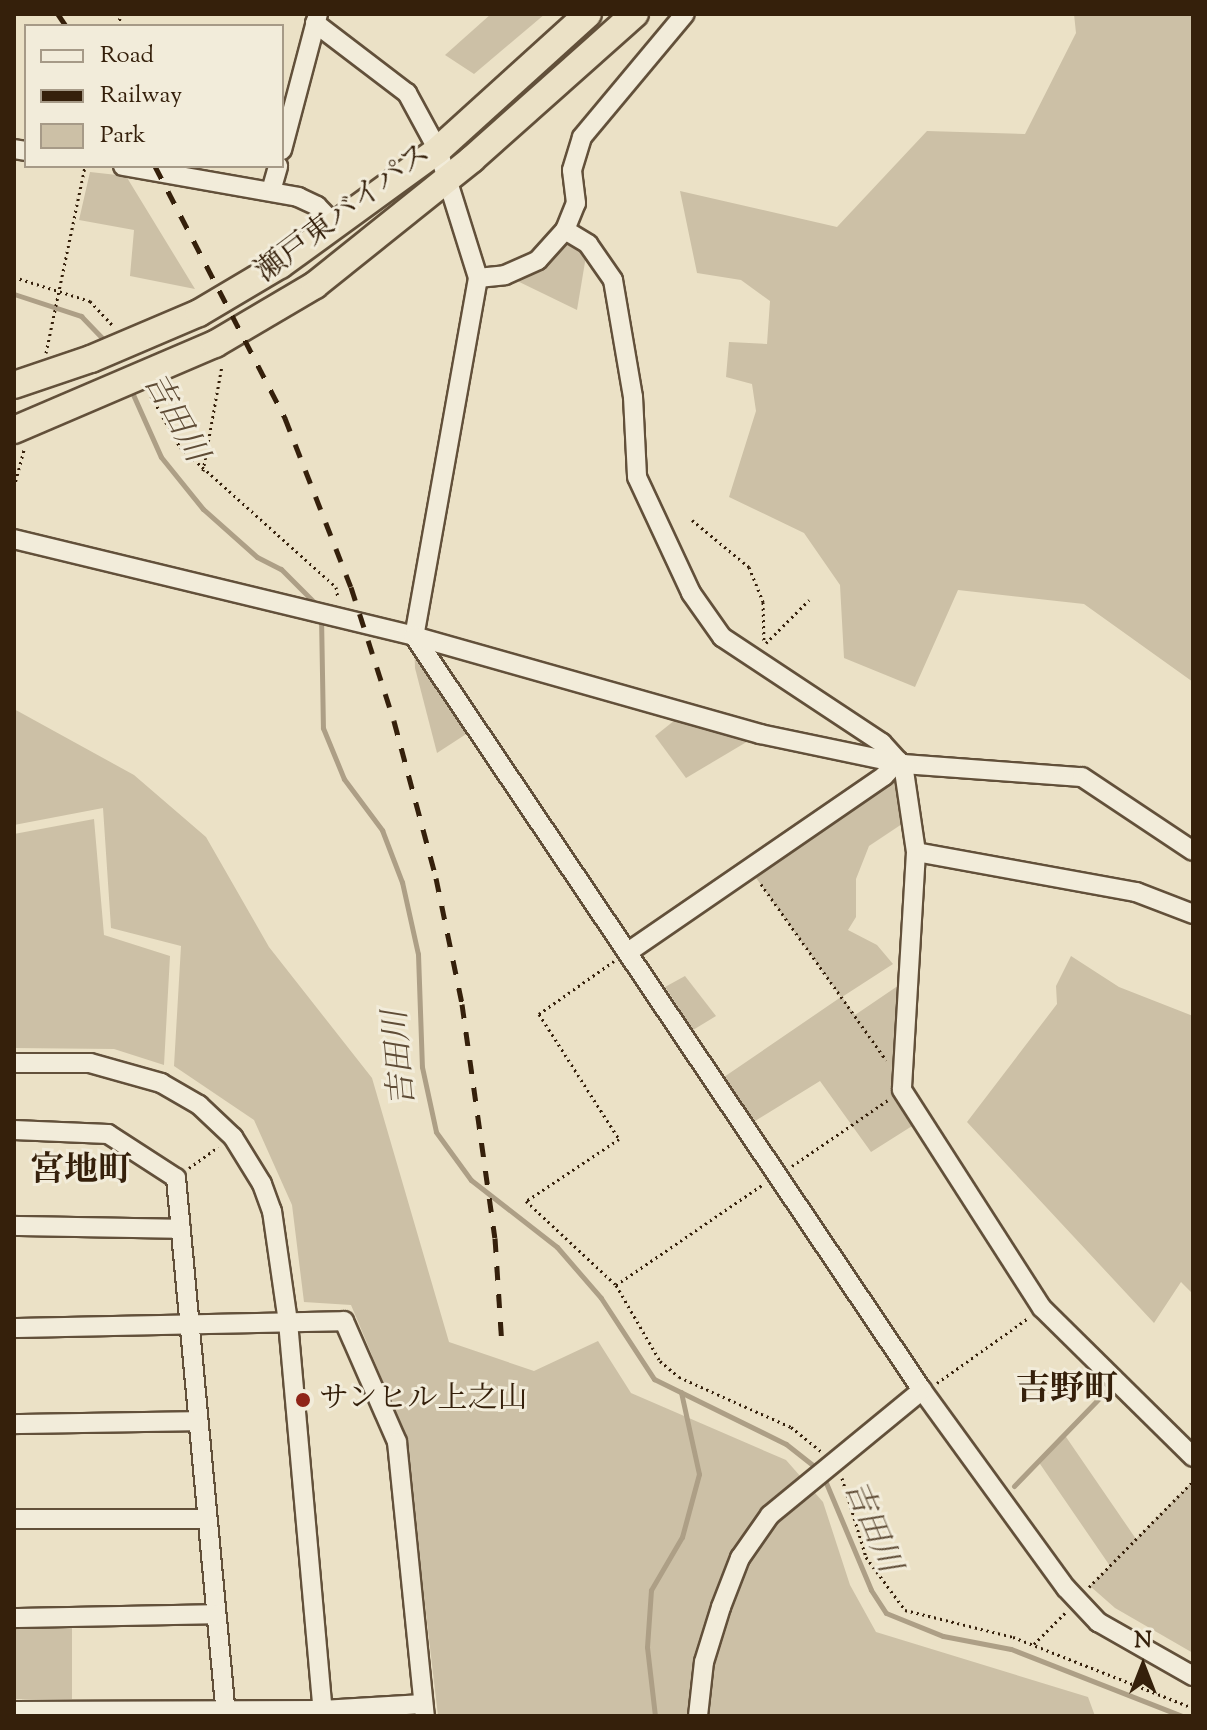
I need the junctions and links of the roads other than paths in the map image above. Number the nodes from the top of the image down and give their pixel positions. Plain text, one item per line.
1 (588, 14) edge
2 (635, 14) edge
3 (685, 14) edge
4 (317, 18) edge
5 (284, 142) edge
6 (443, 162) junction
7 (135, 168) edge
8 (277, 168) edge
9 (271, 191) junction
10 (336, 226) junction
11 (565, 230) junction
12 (478, 278) junction
13 (14, 385) edge
14 (17, 430) edge
15 (14, 539) edge
16 (414, 636) junction
17 (900, 763) junction
18 (1193, 851) edge
19 (916, 852) junction
20 (1193, 914) edge
21 (631, 950) junction
22 (14, 1063) edge
23 (14, 1130) edge
24 (14, 1226) edge
25 (181, 1229) junction
26 (288, 1322) junction
27 (189, 1326) junction
28 (14, 1328) edge
29 (922, 1390) junction
30 (197, 1421) junction
31 (14, 1424) edge
32 (1193, 1457) edge
33 (14, 1519) edge
34 (206, 1519) junction
35 (216, 1614) junction
36 (14, 1618) edge
37 (1193, 1676) edge
38 (424, 1710) edge
39 (14, 1711) edge
40 (226, 1713) edge
41 (322, 1713) edge
42 (698, 1716) edge

1 - 6 highway, 瀬戸東バイパス
2 - 6 highway, 瀬戸東バイパス
3 - 11 street
4 - 5 street
4 - 6 street
6 - 10 highway, 瀬戸東バイパス
6 - 12 street
6 - 14 highway, 瀬戸東バイパス
7 - 9 street
8 - 9 street
9 - 10 street
10 - 13 highway, 瀬戸東バイパス
11 - 12 street
11 - 17 street
12 - 16 street
15 - 16 street
16 - 17 street
16 - 21 street
17 - 18 street
17 - 19 street
17 - 21 street
19 - 20 street
19 - 32 street
21 - 29 street
22 - 26 street
23 - 25 street
24 - 25 street
25 - 27 street
26 - 27 street
26 - 38 street
26 - 41 street
27 - 28 street
27 - 30 street
29 - 37 street
29 - 42 street
30 - 31 street
30 - 34 street
33 - 34 street
34 - 35 street
35 - 36 street
35 - 40 street
38 - 41 street
39 - 40 street
40 - 41 street

